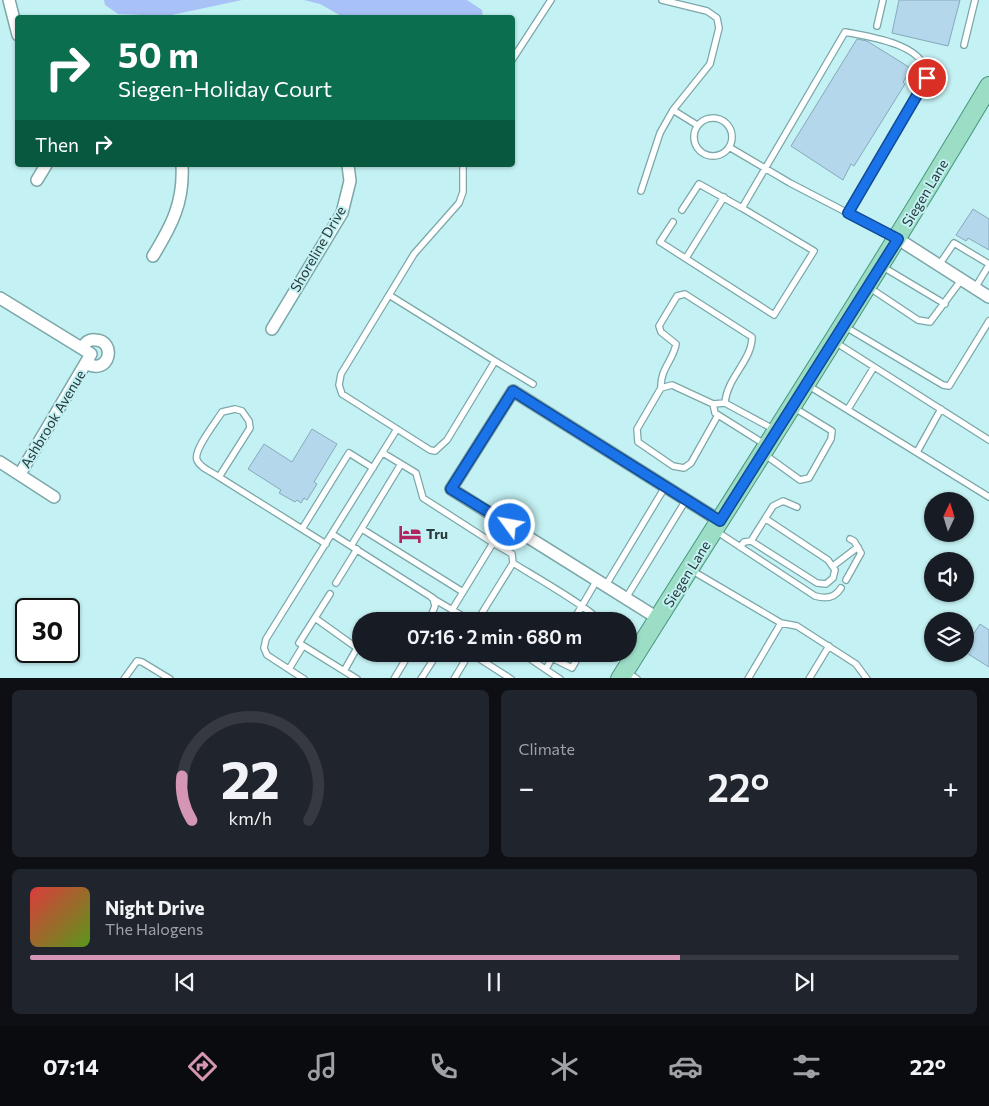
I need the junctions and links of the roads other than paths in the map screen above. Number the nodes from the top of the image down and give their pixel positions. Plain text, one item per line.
1 (9, 0) edge
2 (551, 0) edge
3 (662, 0) edge
4 (883, 0) edge
5 (975, 0) edge
6 (6, 15) edge
7 (877, 26) dead end
8 (15, 30) edge
9 (964, 45) dead end
10 (515, 55) edge
11 (989, 88) edge
12 (673, 110) junction
13 (697, 125) junction
14 (729, 147) junction
15 (45, 167) edge
16 (182, 167) edge
17 (348, 167) edge
18 (462, 167) edge
19 (764, 168) junction
20 (37, 180) dead end
21 (641, 191) dead end
22 (724, 198) junction
23 (742, 208) junction
24 (682, 210) dead end
25 (848, 213) junction
26 (673, 222) dead end
27 (898, 239) junction
28 (153, 256) dead end
29 (686, 258) junction
30 (939, 265) junction
31 (989, 265) edge
32 (881, 266) junction
33 (962, 279) junction
34 (868, 286) junction
35 (975, 288) junction
36 (389, 295) junction
37 (989, 296) edge
38 (0, 298) edge
39 (945, 304) junction
40 (989, 321) edge
41 (844, 326) junction
42 (272, 329) dead end
43 (834, 341) junction
44 (495, 361) junction
45 (874, 367) junction
46 (533, 384) dead end
47 (805, 384) junction
48 (661, 388) junction
49 (725, 403) junction
50 (713, 404) junction
51 (791, 406) junction
52 (848, 409) junction
53 (941, 409) junction
54 (718, 415) junction
55 (397, 429) junction
56 (989, 440) edge
57 (768, 442) junction
58 (917, 452) junction
59 (383, 453) junction
60 (0, 462) edge
61 (401, 464) junction
62 (374, 468) junction
63 (20, 474) junction
64 (219, 477) junction
65 (665, 487) junction
66 (54, 497) dead end
67 (989, 497) edge
68 (686, 500) junction
69 (797, 507) dead end
70 (766, 519) junction
71 (717, 526) junction
72 (302, 529) junction
73 (362, 529) junction
74 (332, 534) junction
75 (850, 539) dead end
76 (751, 541) junction
77 (493, 543) junction
78 (326, 544) junction
79 (740, 547) junction
80 (858, 547) junction
81 (354, 548) junction
82 (513, 564) junction
83 (833, 566) junction
84 (690, 569) junction
85 (846, 580) dead end
86 (336, 583) dead end
87 (601, 583) junction
88 (841, 588) dead end
89 (463, 592) junction
90 (330, 594) dead end
91 (432, 597) junction
92 (626, 598) junction
93 (581, 606) junction
94 (452, 610) junction
95 (432, 612) edge
96 (455, 612) edge
97 (483, 612) edge
98 (578, 612) edge
99 (590, 612) edge
100 (315, 618) junction
101 (659, 619) junction
102 (781, 623) junction
103 (304, 646) junction
104 (829, 646) junction
105 (404, 662) edge
106 (432, 662) edge
107 (465, 662) edge
108 (484, 662) edge
109 (535, 662) edge
110 (550, 662) edge
111 (562, 662) edge
112 (575, 662) edge
113 (289, 669) junction
114 (546, 669) junction
115 (344, 671) junction
116 (552, 676) edge
117 (627, 676) edge
118 (124, 678) edge
119 (170, 678) edge
120 (304, 678) edge
121 (357, 678) edge
122 (394, 678) edge
123 (421, 678) edge
124 (454, 678) edge
125 (512, 678) edge
126 (560, 678) edge
127 (748, 678) edge
128 (809, 678) edge
129 (866, 678) edge

1 - 6 street
2 - 10 lane
3 - 12 lane
4 - 7 lane
5 - 9 lane
6 - 8 street
11 - 27 main road, Siegen Lane
12 - 13 lane
12 - 21 lane
13 - 14 lane
13 - 14 lane
14 - 19 lane
15 - 20 street
16 - 28 street
17 - 42 street, Shoreline Drive
18 - 36 lane
19 - 23 lane
19 - 25 lane
19 - 25 lane
22 - 23 lane
22 - 24 lane
22 - 29 lane
23 - 29 lane
25 - 27 lane
26 - 29 lane
27 - 30 street
27 - 32 main road, Siegen Lane
30 - 31 lane
30 - 33 street
31 - 35 lane
32 - 34 main road, Siegen Lane
32 - 39 lane
33 - 35 street
33 - 39 lane
34 - 39 lane
34 - 41 main road, Siegen Lane
35 - 37 street
36 - 44 lane
36 - 55 lane
38 - 63 street, Ashbrook Avenue
40 - 41 lane
41 - 43 main road, Siegen Lane
43 - 45 lane
43 - 47 main road, Siegen Lane
44 - 46 lane
44 - 55 lane
45 - 52 lane
45 - 53 lane
47 - 51 main road, Siegen Lane
47 - 52 lane
48 - 49 lane
48 - 50 lane
48 - 54 lane
49 - 50 lane
49 - 57 lane
50 - 54 lane
51 - 57 main road, Siegen Lane
51 - 57 lane
52 - 58 lane
53 - 56 lane
53 - 58 lane
54 - 57 lane
55 - 59 lane
57 - 71 main road, Siegen Lane
58 - 67 lane
59 - 61 lane
59 - 62 lane
60 - 63 street
61 - 73 lane
61 - 77 lane
62 - 72 lane
62 - 74 lane
63 - 66 street
64 - 64 lane
64 - 72 lane
65 - 68 street
65 - 87 lane
65 - 87 street
68 - 71 street
68 - 92 lane
69 - 70 lane
70 - 76 lane
70 - 83 lane
71 - 79 lane
71 - 84 main road, Siegen Lane
72 - 78 lane
73 - 81 lane
73 - 89 lane
74 - 78 lane
74 - 81 lane
75 - 80 lane
76 - 79 lane
76 - 83 lane
77 - 82 lane
77 - 89 lane
78 - 113 lane
79 - 88 lane
80 - 83 lane
80 - 85 lane
81 - 86 lane
81 - 91 lane
82 - 93 lane
82 - 97 lane
84 - 101 main road, Siegen Lane
84 - 102 lane
87 - 92 street
87 - 93 lane
89 - 94 lane
90 - 100 lane
91 - 94 lane
91 - 95 lane
92 - 101 street
93 - 98 lane
93 - 99 lane
94 - 96 lane
100 - 103 lane
100 - 115 lane
101 - 117 main road, Siegen Lane
102 - 104 lane
102 - 127 lane
103 - 113 lane
103 - 115 lane
104 - 128 lane
104 - 129 lane
105 - 122 lane
106 - 123 lane
107 - 124 lane
108 - 125 lane
109 - 114 lane
110 - 114 lane
111 - 112 lane
113 - 120 lane
114 - 116 lane
115 - 121 lane
116 - 126 lane
118 - 119 lane

